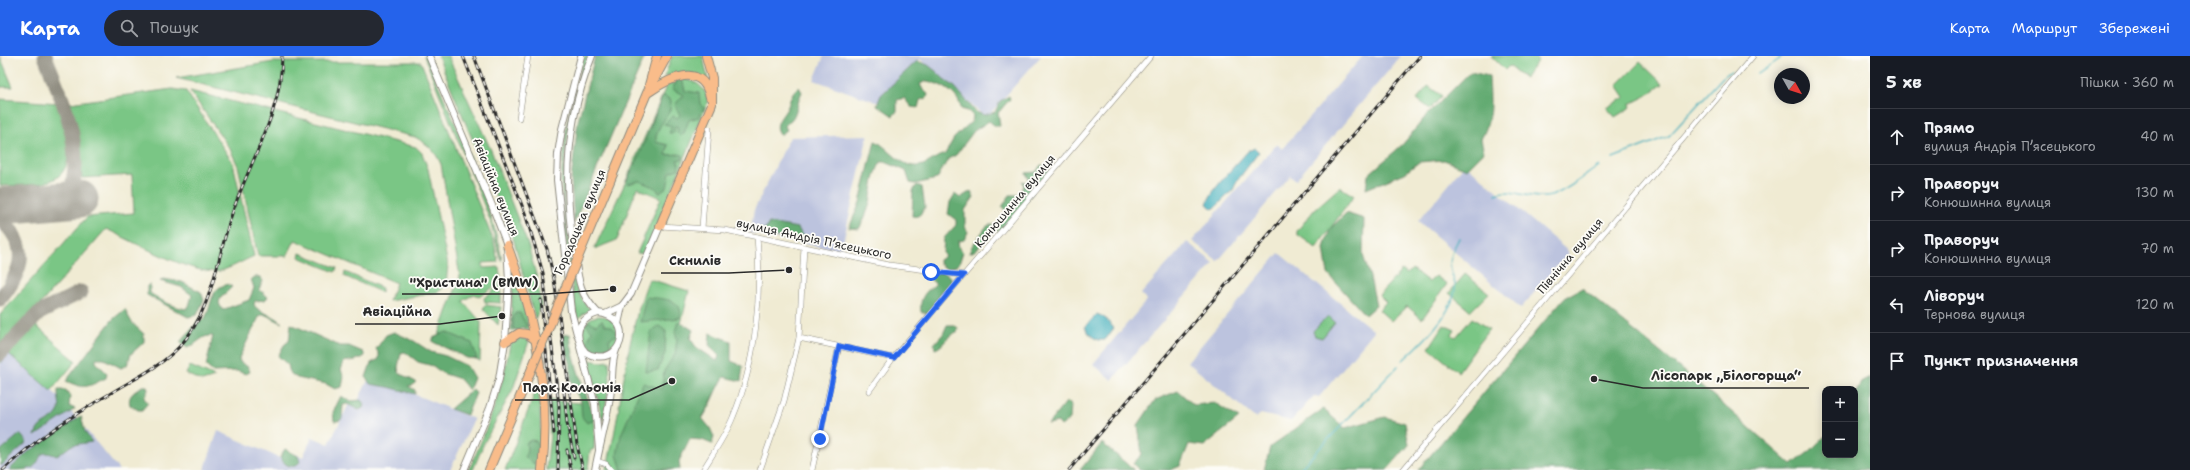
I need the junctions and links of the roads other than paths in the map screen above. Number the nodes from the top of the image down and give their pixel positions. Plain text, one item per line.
1 (429, 56) edge
2 (528, 56) edge
3 (581, 56) edge
4 (592, 56) edge
5 (667, 56) edge
6 (706, 56) edge
7 (1151, 56) edge
8 (1753, 56) edge
9 (655, 58) edge
10 (647, 93) junction
11 (712, 104) junction
12 (519, 118) dead end
13 (709, 129) dead end
14 (660, 226) junction
15 (702, 228) junction
16 (757, 237) junction
17 (507, 245) junction
18 (804, 247) junction
19 (964, 275) junction
20 (622, 306) junction
21 (598, 313) junction
22 (605, 314) junction
23 (618, 324) junction
24 (799, 338) junction
25 (536, 340) junction
26 (579, 341) junction
27 (505, 342) junction
28 (839, 346) junction
29 (616, 350) junction
30 (894, 358) junction
31 (869, 391) dead end
32 (599, 449) junction
33 (597, 461) junction
34 (464, 470) edge
35 (489, 470) edge
36 (542, 470) edge
37 (595, 470) edge
38 (611, 470) edge
39 (703, 470) edge
40 (760, 470) edge
41 (812, 470) edge
42 (1403, 470) edge

1 - 17 street, Авіаційна вулиця
2 - 12 street
3 - 26 street
4 - 21 street
5 - 10 main road, Городоцька вулиця
6 - 11 main road
7 - 19 street, Конюшинна вулиця
8 - 42 street, Північна вулиця
9 - 10 main road, Городоцька вулиця
10 - 11 main road
10 - 35 main road, Городоцька вулиця, bridge
11 - 14 main road
13 - 15 street
14 - 15 street, вулиця Андрія Пʼясецького
14 - 20 street
15 - 16 street, вулиця Андрія Пʼясецького
16 - 18 street, вулиця Андрія Пʼясецького
16 - 39 street
17 - 25 main road
17 - 27 street, Авіаційна вулиця
18 - 19 street, вулиця Андрія Пʼясецького
18 - 24 street
19 - 30 street, Конюшинна вулиця
20 - 22 street
20 - 23 street
21 - 22 street
21 - 26 street
22 - 23 street
23 - 29 street
24 - 28 street
24 - 40 street
25 - 27 main road
25 - 36 main road
26 - 29 street
26 - 32 street
27 - 34 street, Авіаційна вулиця
28 - 30 street
28 - 41 street
29 - 32 street
30 - 31 street, Конюшинна вулиця
32 - 33 street
33 - 37 street
33 - 38 street

